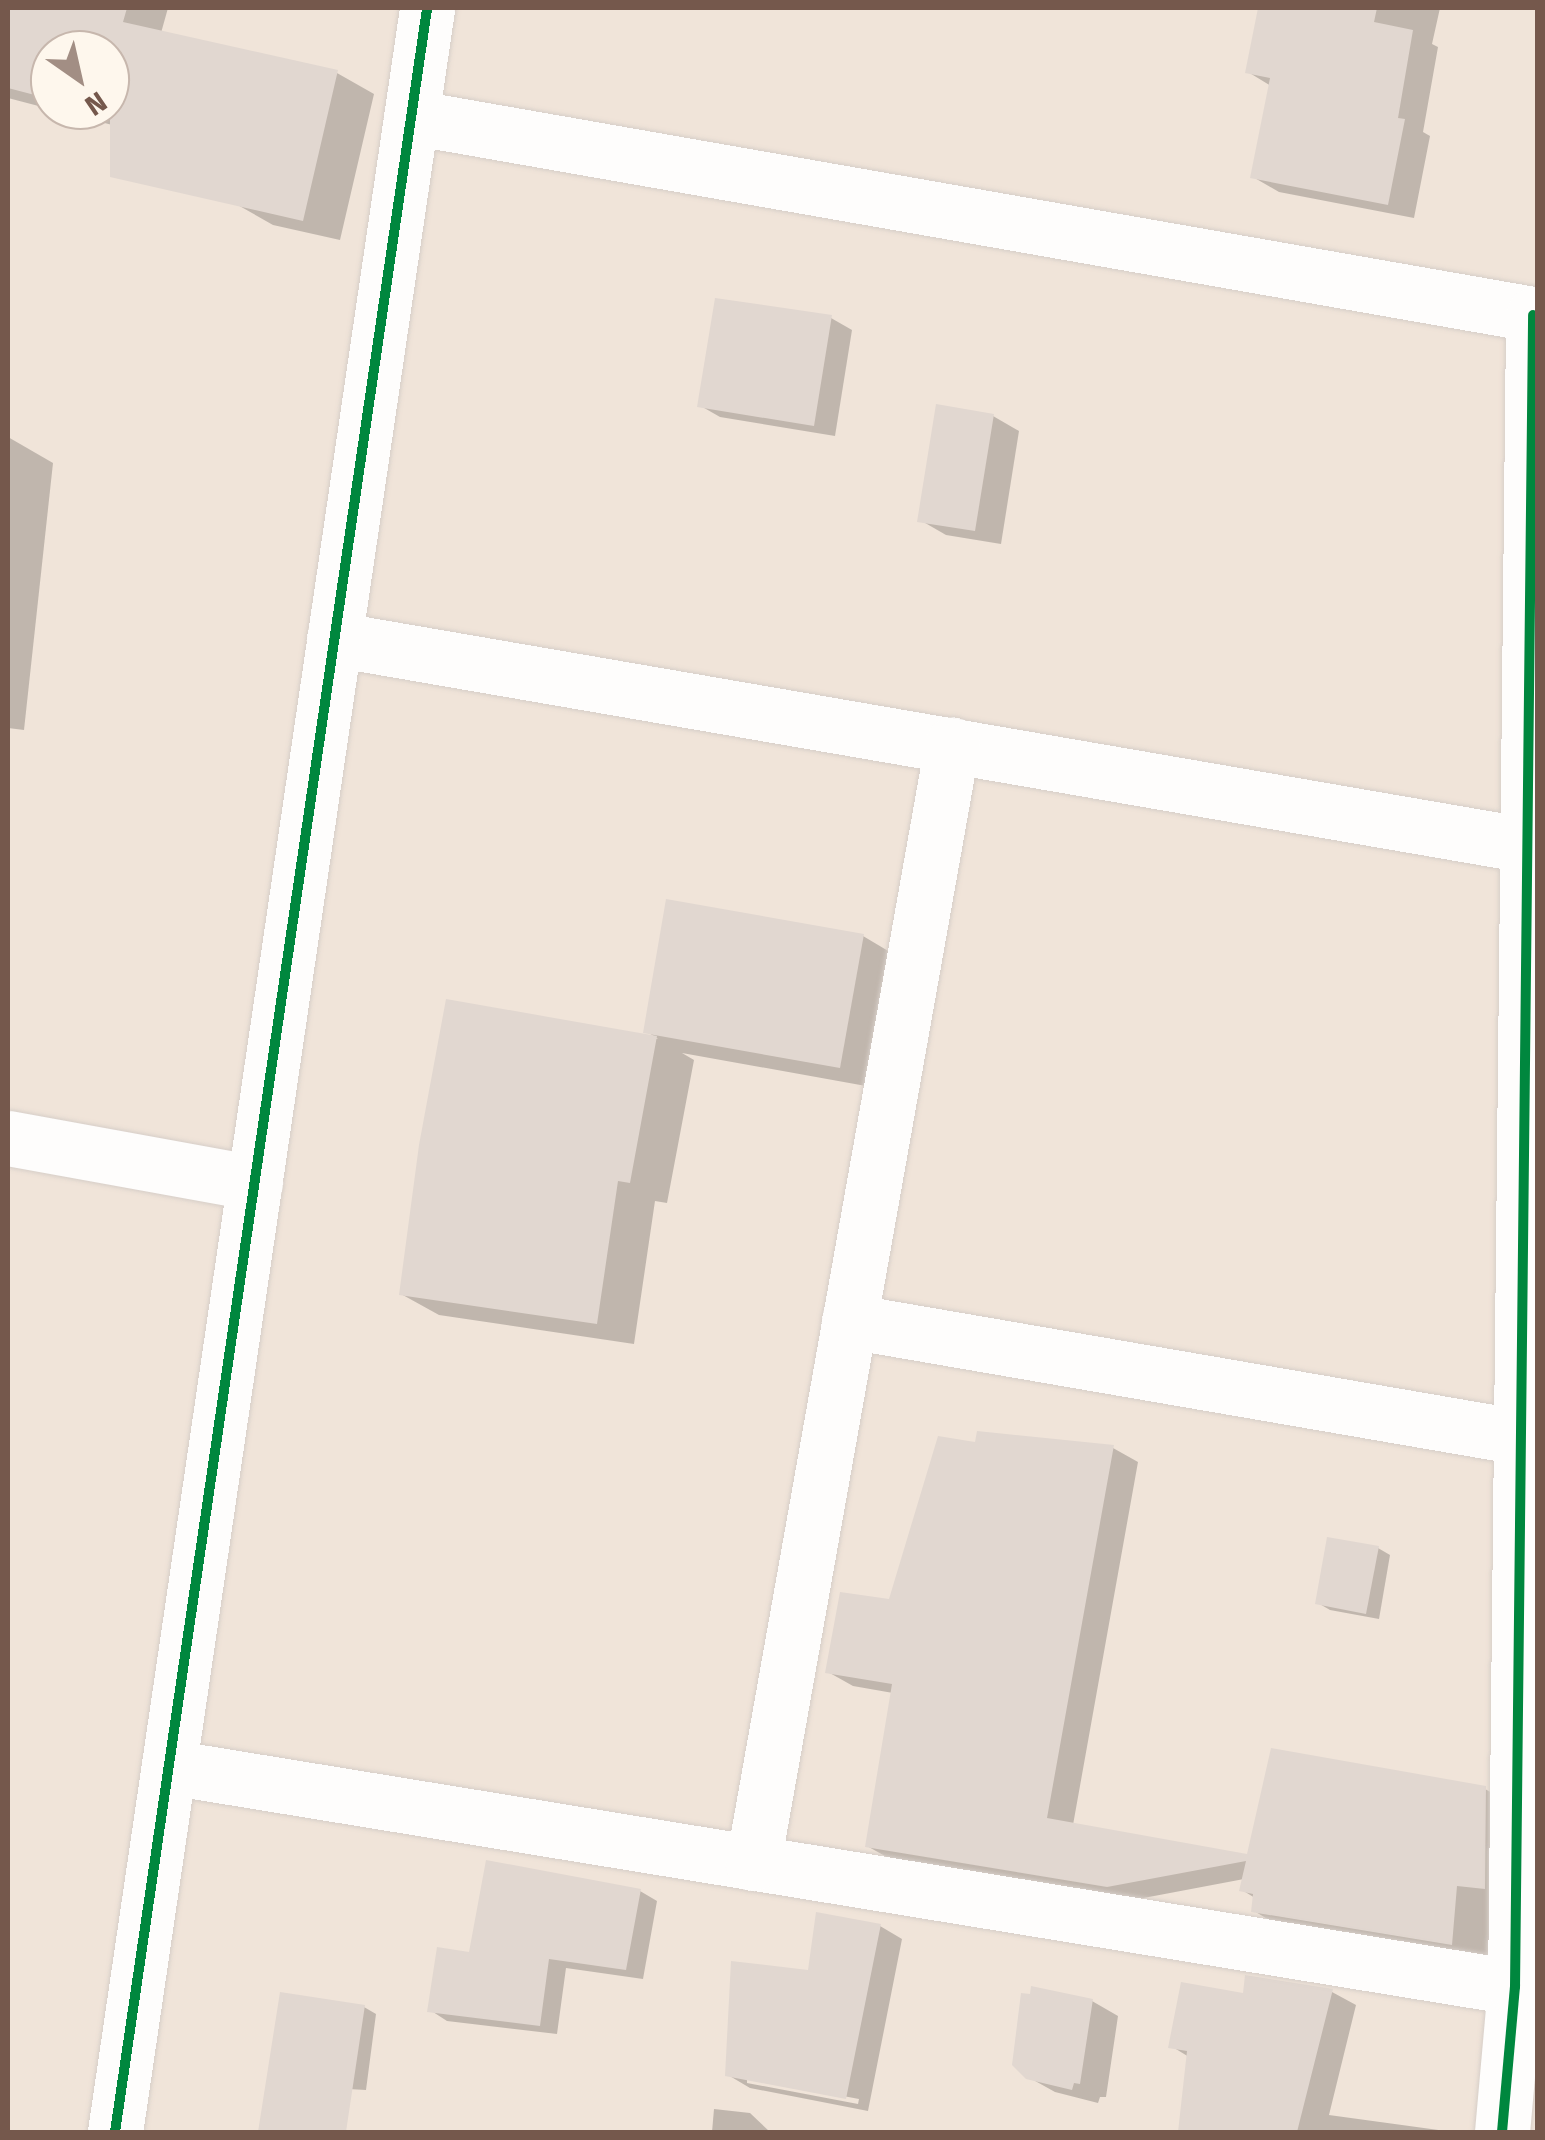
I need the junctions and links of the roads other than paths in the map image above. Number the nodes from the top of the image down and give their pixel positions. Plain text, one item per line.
1 (427, 8) edge
2 (411, 116) junction
3 (1535, 315) edge
4 (334, 639) junction
5 (952, 745) junction
6 (1527, 845) junction
7 (8, 1138) edge
8 (255, 1183) junction
9 (849, 1321) junction
10 (1529, 1438) edge
11 (169, 1768) junction
12 (753, 1863) junction
13 (1526, 1989) edge
14 (115, 2132) edge
15 (1502, 2132) edge

1 - 2 street
2 - 3 street
2 - 4 street
3 - 6 street
4 - 5 street
4 - 8 street
5 - 6 street
5 - 9 street
6 - 10 street
7 - 8 street
8 - 11 street
9 - 10 street
9 - 12 street
10 - 13 street
11 - 12 street
11 - 14 street
12 - 13 street
13 - 15 street

